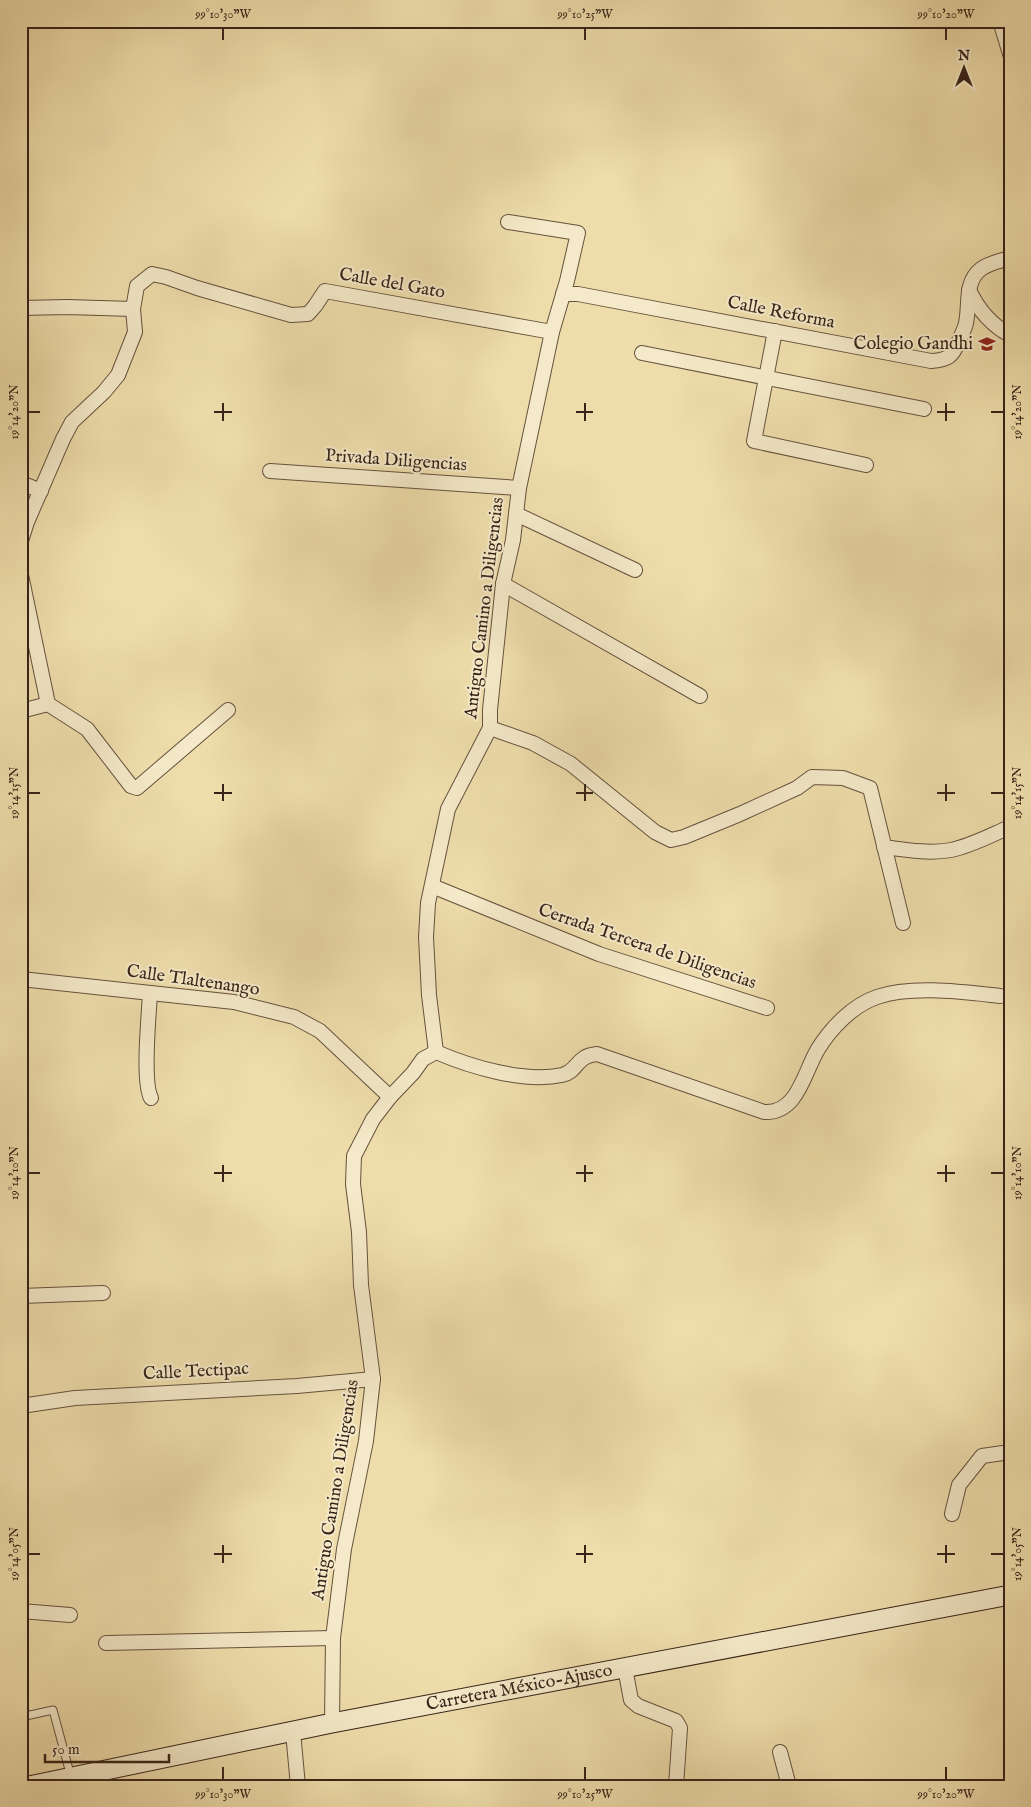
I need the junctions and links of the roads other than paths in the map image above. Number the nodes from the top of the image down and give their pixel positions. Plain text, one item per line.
1 (1000, 21) edge
2 (1010, 54) edge
3 (508, 222) dead end
4 (1010, 258) edge
5 (969, 289) junction
6 (564, 294) junction
7 (21, 308) edge
8 (133, 309) junction
9 (775, 331) junction
10 (552, 332) junction
11 (1010, 335) edge
12 (642, 353) dead end
13 (766, 377) junction
14 (924, 409) dead end
15 (866, 465) dead end
16 (270, 471) dead end
17 (21, 482) edge
18 (519, 488) junction
19 (41, 491) junction
20 (516, 514) junction
21 (21, 541) edge
22 (635, 570) dead end
23 (21, 575) edge
24 (503, 584) junction
25 (700, 696) dead end
26 (48, 704) junction
27 (228, 710) dead end
28 (21, 711) edge
29 (490, 728) junction
30 (1010, 826) edge
31 (884, 848) junction
32 (432, 886) junction
33 (903, 923) dead end
34 (21, 979) edge
35 (150, 993) junction
36 (1000, 996) dead end
37 (767, 1008) dead end
38 (436, 1052) junction
39 (390, 1097) junction
40 (151, 1098) dead end
41 (103, 1293) dead end
42 (21, 1296) edge
43 (374, 1379) junction
44 (21, 1406) edge
45 (1010, 1452) edge
46 (952, 1514) dead end
47 (1010, 1595) edge
48 (21, 1612) edge
49 (70, 1615) dead end
50 (333, 1638) junction
51 (106, 1644) dead end
52 (625, 1668) junction
53 (21, 1717) edge
54 (332, 1724) junction
55 (293, 1732) junction
56 (780, 1752) dead end
57 (71, 1777) junction
58 (29, 1786) edge
59 (298, 1786) edge
60 (676, 1786) edge
61 (789, 1786) edge

1 - 2 street
3 - 6 street, Antiguo Camino a Diligencias
4 - 5 street
5 - 9 street, Calle Reforma
5 - 11 street
6 - 9 street, Calle Reforma
6 - 10 street, Antiguo Camino a Diligencias
7 - 8 street
8 - 10 street, Calle del Gato
8 - 19 street
9 - 13 street
10 - 18 street, Antiguo Camino a Diligencias
12 - 13 street
13 - 14 street
13 - 15 street
16 - 18 street, Privada Diligencias
17 - 19 street
18 - 20 street, Antiguo Camino a Diligencias
19 - 21 street
20 - 22 street
20 - 24 street, Antiguo Camino a Diligencias
23 - 26 street
24 - 25 street
24 - 29 street, Antiguo Camino a Diligencias
26 - 27 street
26 - 28 street
29 - 31 street
29 - 32 street, Antiguo Camino a Diligencias
30 - 31 street
31 - 33 street
32 - 37 street, Cerrada Tercera de Diligencias
32 - 38 street, Antiguo Camino a Diligencias
34 - 35 street, Calle Tlaltenango
35 - 39 street, Calle Tlaltenango
35 - 40 street
36 - 38 street
38 - 39 street, Antiguo Camino a Diligencias
39 - 43 street, Antiguo Camino a Diligencias
41 - 42 street
43 - 44 street, Calle Tectipac
43 - 50 street, Antiguo Camino a Diligencias
45 - 46 street
47 - 52 main road, Carretera México-Ajusco
48 - 49 street
50 - 51 street
50 - 54 street, Antiguo Camino a Diligencias
52 - 54 main road, Carretera México-Ajusco
52 - 60 street
53 - 57 lane
54 - 55 main road, Carretera México-Ajusco
55 - 57 main road, Carretera México-Ajusco
55 - 59 street
56 - 61 street
57 - 58 main road, Carretera México-Ajusco

